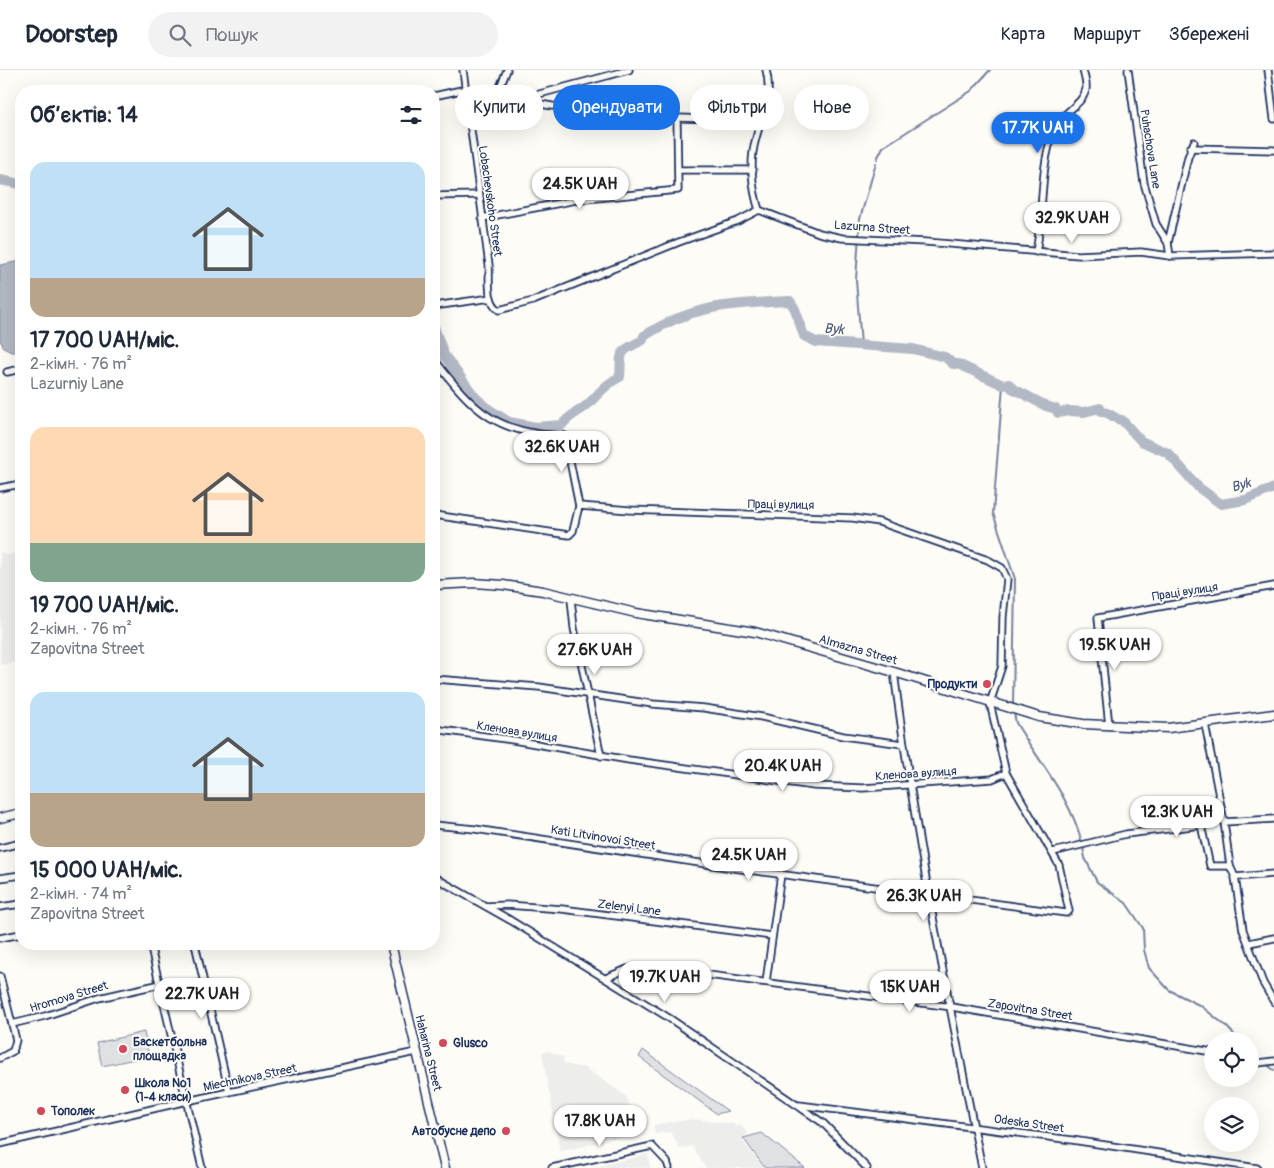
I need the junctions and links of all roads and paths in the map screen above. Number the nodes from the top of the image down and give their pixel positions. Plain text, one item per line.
1 (463, 70) edge
2 (507, 70) edge
3 (629, 70) edge
4 (766, 70) edge
5 (1083, 70) edge
6 (1128, 70) edge
7 (1268, 70) edge
8 (465, 85) edge
9 (501, 85) edge
10 (455, 92) edge
11 (543, 93) edge
12 (440, 95) edge
13 (1274, 119) edge
14 (470, 130) edge
15 (677, 130) edge
16 (1194, 142) dead end
17 (1190, 148) junction
18 (1274, 150) edge
19 (679, 170) junction
20 (753, 170) junction
21 (440, 196) edge
22 (478, 196) junction
23 (759, 210) junction
24 (482, 218) junction
25 (1168, 243) junction
26 (1036, 252) junction
27 (1274, 252) edge
28 (1170, 256) junction
29 (491, 298) junction
30 (440, 304) edge
31 (440, 366) edge
32 (15, 370) edge
33 (7, 372) dead end
34 (15, 485) edge
35 (0, 488) edge
36 (579, 506) junction
37 (440, 516) edge
38 (440, 585) edge
39 (1274, 586) edge
40 (570, 599) junction
41 (894, 672) junction
42 (440, 679) edge
43 (589, 695) junction
44 (990, 703) junction
45 (1274, 714) edge
46 (1205, 724) junction
47 (1109, 726) junction
48 (440, 731) edge
49 (903, 744) junction
50 (601, 756) junction
51 (1006, 773) junction
52 (910, 784) junction
53 (15, 814) edge
54 (0, 818) edge
55 (1274, 820) edge
56 (1224, 822) junction
57 (440, 826) edge
58 (15, 844) edge
59 (0, 848) edge
60 (1053, 852) junction
61 (1230, 866) junction
62 (782, 874) junction
63 (1274, 874) edge
64 (15, 875) edge
65 (1235, 877) junction
66 (0, 878) edge
67 (440, 880) edge
68 (928, 894) junction
69 (15, 905) edge
70 (484, 906) junction
71 (0, 907) edge
72 (15, 935) edge
73 (772, 936) junction
74 (0, 938) edge
75 (1274, 938) edge
76 (1249, 943) junction
77 (152, 950) edge
78 (196, 950) edge
79 (392, 950) edge
80 (0, 976) edge
81 (606, 978) junction
82 (766, 982) junction
83 (161, 984) junction
84 (1274, 1002) edge
85 (952, 1008) junction
86 (12, 1024) junction
87 (1204, 1051) edge
88 (416, 1052) junction
89 (0, 1058) edge
90 (1272, 1061) edge
91 (1259, 1063) edge
92 (229, 1092) junction
93 (187, 1101) junction
94 (797, 1105) junction
95 (974, 1127) junction
96 (0, 1144) edge
97 (202, 1168) edge
98 (445, 1168) edge
99 (552, 1168) edge
100 (670, 1168) edge
101 (867, 1168) edge
102 (982, 1168) edge
103 (1257, 1168) edge

1 - 8 street, Lobachevskoho Street
2 - 9 street
3 - 11 street
4 - 20 street
5 - 26 street
6 - 25 street, Puhachova Lane
7 - 13 street
10 - 12 street
14 - 22 street, Lobachevskoho Street
15 - 19 street
16 - 17 street
17 - 18 street
17 - 25 street
19 - 20 street
19 - 24 street
20 - 23 street
21 - 22 street
22 - 24 street, Lobachevskoho Street
23 - 26 street, Lazurna Street
23 - 29 street, Lobachevskoho Street
24 - 29 street, Lobachevskoho Street
25 - 28 street, Puhachova Lane
26 - 28 street, Lazurna Street
27 - 28 street, Lazurna Street
29 - 30 street
31 - 36 street
32 - 33 street
34 - 35 street
36 - 37 street
36 - 44 street, Праці вулиця
38 - 40 main road, Almazna Street
39 - 47 street, Праці вулиця
40 - 41 main road, Almazna Street
40 - 43 street
41 - 44 main road, Almazna Street
41 - 49 street
42 - 43 street
43 - 49 street
43 - 50 street
44 - 47 main road, Almazna Street
44 - 51 street
45 - 46 main road, Almazna Street
46 - 47 main road, Almazna Street
46 - 56 street
48 - 50 street, Кленова вулиця
49 - 52 street
50 - 52 street, Кленова вулиця
51 - 52 street, Кленова вулиця
51 - 60 street
52 - 68 street
53 - 54 main road
55 - 56 street
56 - 61 street
57 - 62 street, Kati Litvinovoi Street
58 - 59 street
60 - 61 street
60 - 68 street, Kati Litvinovoi Street
61 - 65 street
62 - 68 street, Kati Litvinovoi Street
62 - 73 street
63 - 65 street
64 - 66 street
65 - 76 street
67 - 70 street
68 - 85 street
69 - 71 street
70 - 73 street, Zelenyi Lane
70 - 81 street
72 - 74 street
73 - 82 street
75 - 76 street
76 - 84 street
77 - 83 street
78 - 92 street
79 - 88 main road, Haharina Street
80 - 86 street
81 - 82 street, Zapovitna Street
81 - 94 street
82 - 85 street, Zapovitna Street
83 - 86 street, Hromova Street
83 - 93 street
85 - 87 street, Zapovitna Street
85 - 95 street
86 - 89 street
88 - 92 street, Miechnikova Street
88 - 98 main road, Haharina Street
90 - 91 street
92 - 93 street, Miechnikova Street
93 - 96 street, Miechnikova Street
93 - 97 street
94 - 95 street, Odeska Street
94 - 101 street
95 - 102 street
95 - 103 street, Odeska Street
99 - 100 street

